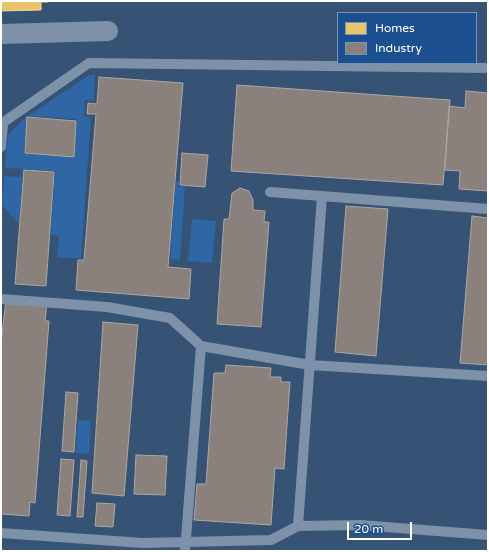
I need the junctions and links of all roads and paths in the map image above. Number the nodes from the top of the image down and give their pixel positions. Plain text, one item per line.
1 (108, 31) dead end
2 (1, 34) edge
3 (488, 68) edge
4 (2, 124) edge
5 (1, 147) edge
6 (270, 192) dead end
7 (322, 196) junction
8 (488, 208) edge
9 (1, 299) edge
10 (201, 346) junction
11 (310, 365) junction
12 (488, 376) edge
13 (298, 526) junction
14 (1, 533) edge
15 (488, 535) edge
16 (185, 546) edge

1 - 2 street
3 - 4 lane
4 - 5 lane
6 - 7 lane
7 - 8 lane
7 - 11 lane
9 - 10 lane
10 - 11 lane
10 - 16 lane
11 - 12 lane
11 - 13 lane
13 - 15 lane
13 - 16 lane
14 - 16 lane

